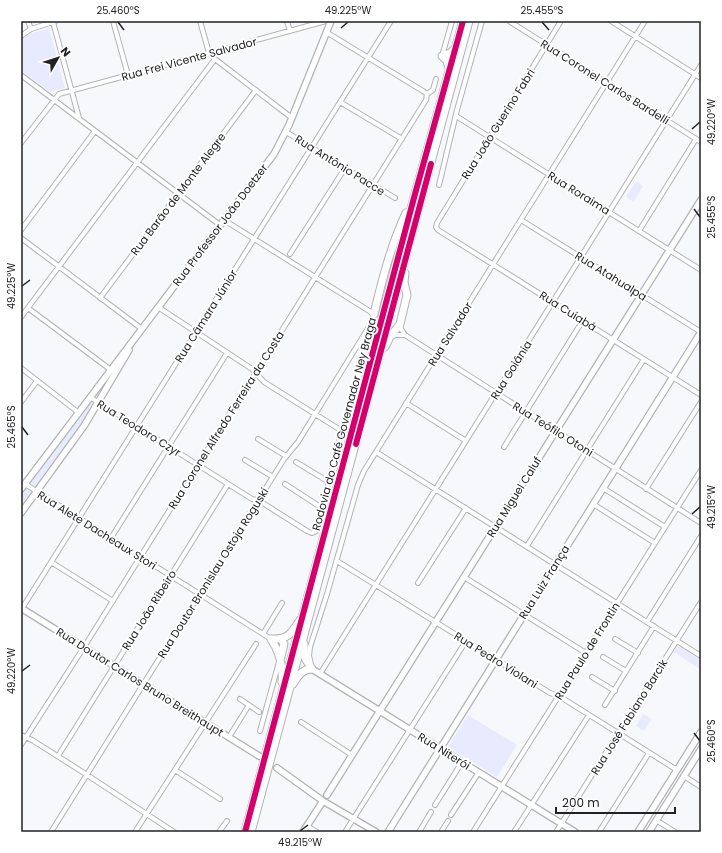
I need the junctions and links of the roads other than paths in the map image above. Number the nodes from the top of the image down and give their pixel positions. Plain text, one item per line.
1 (28, 21) edge
2 (54, 21) edge
3 (113, 21) edge
4 (200, 21) edge
5 (287, 21) edge
6 (326, 21) edge
7 (331, 21) edge
8 (391, 21) edge
9 (452, 21) edge
10 (464, 21) edge
11 (469, 21) edge
12 (482, 21) edge
13 (509, 21) edge
14 (561, 21) edge
15 (611, 21) edge
16 (645, 21) edge
17 (517, 23) edge
18 (31, 30) junction
19 (290, 31) junction
20 (326, 32) junction
21 (21, 36) edge
22 (635, 36) junction
23 (547, 45) junction
24 (456, 48) junction
25 (209, 53) junction
26 (442, 56) junction
27 (368, 58) junction
28 (215, 59) junction
29 (701, 65) edge
30 (450, 71) junction
31 (695, 74) junction
32 (21, 75) edge
33 (128, 75) junction
34 (701, 78) edge
35 (436, 79) dead end
36 (606, 83) junction
37 (256, 90) junction
38 (71, 91) junction
39 (426, 94) junction
40 (54, 100) junction
41 (340, 102) junction
42 (456, 116) junction
43 (292, 118) junction
44 (79, 119) junction
45 (666, 120) junction
46 (95, 131) junction
47 (286, 132) junction
48 (490, 137) junction
49 (402, 139) junction
50 (696, 139) junction
51 (701, 142) edge
52 (21, 143) edge
53 (312, 148) junction
54 (137, 163) junction
55 (345, 168) junction
56 (549, 174) junction
57 (373, 185) junction
58 (439, 185) dead end
59 (178, 194) junction
60 (415, 194) junction
61 (395, 198) dead end
62 (701, 200) edge
63 (609, 212) junction
64 (521, 220) junction
65 (222, 223) junction
66 (436, 226) joint
67 (21, 229) edge
68 (638, 231) junction
69 (411, 236) junction
70 (21, 238) edge
71 (254, 239) junction
72 (669, 250) junction
73 (290, 254) dead end
74 (581, 257) junction
75 (493, 264) junction
76 (59, 267) junction
77 (700, 268) edge
78 (315, 278) junction
79 (641, 295) junction
80 (100, 298) junction
81 (553, 302) junction
82 (158, 307) junction
83 (28, 308) junction
84 (374, 314) junction
85 (21, 317) edge
86 (583, 320) junction
87 (400, 324) junction
88 (142, 329) junction
89 (196, 332) junction
90 (701, 332) edge
91 (405, 335) junction
92 (390, 337) junction
93 (613, 340) junction
94 (227, 353) junction
95 (436, 355) junction
96 (644, 359) junction
97 (21, 368) edge
98 (376, 369) junction
99 (111, 370) junction
100 (255, 374) junction
101 (673, 377) junction
102 (37, 381) junction
103 (496, 393) junction
104 (701, 394) edge
105 (90, 397) junction
106 (21, 402) edge
107 (98, 402) junction
108 (701, 402) edge
109 (406, 403) junction
110 (526, 412) junction
111 (79, 413) junction
112 (315, 415) junction
113 (137, 426) junction
114 (556, 431) junction
115 (258, 439) dead end
116 (466, 441) junction
117 (168, 446) junction
118 (504, 447) dead end
119 (586, 451) junction
120 (376, 452) junction
121 (286, 456) junction
122 (245, 460) dead end
123 (296, 462) dead end
124 (198, 465) junction
125 (615, 469) junction
126 (701, 470) edge
127 (273, 477) junction
128 (329, 482) junction
129 (228, 484) junction
130 (285, 484) dead end
131 (23, 487) edge
132 (603, 488) junction
133 (436, 489) junction
134 (646, 489) junction
135 (36, 491) junction
136 (258, 500) junction
137 (593, 504) junction
138 (322, 508) junction
139 (466, 508) junction
140 (677, 508) junction
141 (21, 513) edge
142 (79, 518) junction
143 (701, 523) edge
144 (496, 527) junction
145 (665, 527) junction
146 (701, 536) edge
147 (111, 538) junction
148 (655, 543) junction
149 (526, 546) junction
150 (140, 557) junction
151 (336, 561) junction
152 (51, 562) junction
153 (555, 564) junction
154 (170, 576) junction
155 (464, 577) junction
156 (418, 583) dead end
157 (376, 585) junction
158 (199, 594) junction
159 (113, 601) junction
160 (701, 602) edge
161 (282, 603) dead end
162 (617, 603) junction
163 (21, 609) edge
164 (524, 614) junction
165 (304, 615) junction
166 (436, 622) junction
167 (647, 622) junction
168 (654, 626) junction
169 (262, 634) junction
170 (303, 638) junction
171 (271, 639) junction
172 (281, 639) junction
173 (615, 639) dead end
174 (677, 640) junction
175 (466, 641) junction
176 (256, 644) dead end
177 (84, 647) junction
178 (277, 649) junction
179 (586, 653) junction
180 (638, 653) junction
181 (701, 656) edge
182 (280, 657) junction
183 (603, 657) dead end
184 (496, 659) junction
185 (114, 666) junction
186 (312, 669) junction
187 (626, 672) junction
188 (320, 674) junction
189 (592, 677) dead end
190 (143, 684) junction
191 (289, 689) junction
192 (614, 690) junction
193 (282, 695) junction
194 (558, 696) junction
195 (240, 699) dead end
196 (249, 705) junction
197 (606, 705) dead end
198 (380, 711) junction
199 (259, 712) dead end
200 (589, 715) junction
201 (301, 722) dead end
202 (205, 723) junction
203 (410, 730) junction
204 (260, 731) dead end
205 (701, 732) edge
206 (618, 734) junction
207 (21, 735) edge
208 (25, 738) junction
209 (229, 738) junction
210 (21, 745) edge
211 (440, 748) junction
212 (701, 749) edge
213 (649, 753) junction
214 (352, 755) junction
215 (58, 756) junction
216 (259, 756) dead end
217 (462, 762) junction
218 (277, 768) dead end
219 (175, 770) junction
220 (677, 770) junction
221 (479, 772) junction
222 (87, 774) junction
223 (684, 776) junction
224 (502, 786) junction
225 (701, 787) edge
226 (314, 794) junction
227 (327, 795) junction
228 (220, 799) dead end
229 (323, 801) junction
230 (436, 805) dead end
231 (532, 805) junction
232 (339, 810) junction
233 (431, 812) dead end
234 (147, 814) junction
235 (451, 815) dead end
236 (354, 819) junction
237 (656, 820) junction
238 (227, 821) dead end
239 (448, 821) dead end
240 (562, 824) junction
241 (307, 826) junction
242 (51, 832) edge
243 (135, 832) edge
244 (174, 832) edge
245 (219, 832) edge
246 (245, 832) edge
247 (251, 832) edge
248 (304, 832) edge
249 (317, 832) edge
250 (345, 832) edge
251 (376, 832) edge
252 (388, 832) edge
253 (419, 832) edge
254 (441, 832) edge
255 (473, 832) edge
256 (514, 832) edge
257 (556, 832) edge
258 (575, 832) edge
259 (599, 832) edge
260 (638, 832) edge
261 (649, 832) edge
262 (675, 832) edge

1 - 18 street
2 - 18 street
2 - 38 street
3 - 33 street
4 - 25 street
5 - 19 street
6 - 19 street, Rua Frei Vicente Salvador
7 - 20 main road, Rua Professor João Doetzer
8 - 27 street, Rua Câmara Júnior
9 - 26 street
10 - 24 highway, Rodovia do Café Governador Ney Braga
11 - 69 highway, Rodovia do Café Governador Ney Braga
12 - 42 street
13 - 17 street, Rua Coronel Carlos Bardelli
14 - 23 street, Rua João Guerino Fabri
15 - 22 street
16 - 22 street, Rua Salvador
17 - 23 street, Rua Coronel Carlos Bardelli
18 - 21 street
19 - 25 street, Rua Frei Vicente Salvador
20 - 27 street
20 - 43 main road, Rua Professor João Doetzer
22 - 31 street
22 - 36 street, Rua Salvador
23 - 36 street, Rua Coronel Carlos Bardelli
23 - 48 street, Rua João Guerino Fabri
24 - 26 highway
24 - 30 highway, Rodovia do Café Governador Ney Braga
25 - 28 street
25 - 33 street, Rua Frei Vicente Salvador
26 - 30 highway
27 - 39 street
27 - 41 street, Rua Câmara Júnior
28 - 37 street
28 - 54 street
29 - 31 street, Rua Goiânia
30 - 60 highway, Rodovia do Café Governador Ney Braga
31 - 34 street
31 - 45 street, Rua Goiânia
32 - 40 street
33 - 38 street, Rua Frei Vicente Salvador
35 - 39 street, Rua Coronel Alfredo Ferreira da Costa
36 - 45 street, Rua Coronel Carlos Bardelli
36 - 56 street, Rua Salvador
37 - 43 street
37 - 59 street, Rua Barão de Monte Alegre
38 - 40 street, Rua Frei Vicente Salvador
38 - 44 street
39 - 49 street, Rua Coronel Alfredo Ferreira da Costa
40 - 44 street
40 - 52 street
41 - 49 street
41 - 53 street, Rua Câmara Júnior
42 - 48 street, Rua Roraima
42 - 58 street
43 - 47 main road, Rua Professor João Doetzer
44 - 46 street
45 - 50 street, Rua Coronel Carlos Bardelli
45 - 63 street, Rua Goiânia
46 - 54 street
46 - 67 street
47 - 53 street, Rua Antônio Pacce
47 - 65 main road, Rua Professor João Doetzer
48 - 56 street, Rua Roraima
48 - 66 street, Rua João Guerino Fabri
49 - 57 street, Rua Coronel Alfredo Ferreira da Costa
50 - 51 street, Rua Coronel Carlos Bardelli
50 - 68 street
53 - 55 street, Rua Antônio Pacce
53 - 71 street, Rua Câmara Júnior
54 - 59 street
54 - 76 street
55 - 57 street, Rua Antônio Pacce
55 - 73 street
56 - 63 street, Rua Roraima
56 - 64 street, Rua Salvador
57 - 61 street, Rua Antônio Pacce
57 - 78 street, Rua Coronel Alfredo Ferreira da Costa
59 - 65 street
59 - 80 street, Rua Barão de Monte Alegre
60 - 84 highway
60 - 165 highway, Rodovia do Café Governador Ney Braga
62 - 72 main road, Rua Miguel Caluf
63 - 68 street, Rua Roraima
63 - 74 street, Rua Goiânia
64 - 74 street, Rua Atahualpa
64 - 75 street, Rua Salvador
65 - 71 street
65 - 82 main road, Rua Professor João Doetzer
66 - 75 street, Rua Cuiabá
68 - 72 street, Rua Roraima
69 - 87 highway
69 - 98 highway, Rodovia do Café Governador Ney Braga
70 - 76 street
71 - 78 street
71 - 89 street, Rua Câmara Júnior
72 - 77 street, Rua Roraima
72 - 79 main road, Rua Miguel Caluf
74 - 79 street, Rua Atahualpa
74 - 81 street, Rua Goiânia
75 - 81 street, Rua Cuiabá
75 - 95 street, Rua Salvador
76 - 80 street
76 - 83 street
78 - 84 street
78 - 100 street, Rua Coronel Alfredo Ferreira da Costa
79 - 90 street, Rua Atahualpa
79 - 93 main road, Rua Miguel Caluf
80 - 88 street
81 - 86 street, Rua Cuiabá
81 - 103 street, Rua Goiânia
82 - 88 main road, Rua Professor João Doetzer
82 - 89 street
83 - 85 street
83 - 99 street
84 - 112 street, Rua Doutor Bronislau Ostoja Roguski
86 - 93 street, Rua Cuiabá
86 - 110 street
87 - 91 street
87 - 92 highway
88 - 99 main road, Rua Professor João Doetzer
88 - 107 main road, Rua Professor João Doetzer
89 - 94 street
89 - 113 street, Rua Câmara Júnior
90 - 101 main road, Rua Luiz França
91 - 92 street
91 - 95 street, Rua Teófilo Otoni
92 - 98 highway
93 - 96 street, Rua Cuiabá
93 - 114 main road, Rua Miguel Caluf
94 - 100 street
94 - 117 street
95 - 103 street, Rua Teófilo Otoni
95 - 109 street, Rua Salvador
96 - 101 street, Rua Cuiabá
96 - 119 street
97 - 102 street
98 - 170 highway, Rodovia do Café Governador Ney Braga
99 - 105 main road, Rua Professor João Doetzer
100 - 112 street
100 - 124 street, Rua Coronel Alfredo Ferreira da Costa
101 - 104 street, Rua Cuiabá
101 - 125 main road, Rua Luiz França
102 - 106 street
102 - 111 street
103 - 110 street, Rua Teófilo Otoni
103 - 116 street, Rua Goiânia
105 - 107 street, Rua Teodoro Czyr
105 - 111 main road, Rua Professor João Doetzer
107 - 113 street, Rua Teodoro Czyr
107 - 135 main road, Rua Professor João Doetzer
108 - 134 street
109 - 116 street
109 - 120 street, Rua Salvador
110 - 114 street, Rua Teófilo Otoni
110 - 118 street
111 - 131 main road, Rua Professor João Doetzer
112 - 121 street, Rua Doutor Bronislau Ostoja Roguski
112 - 128 street
113 - 117 street, Rua Teodoro Czyr
113 - 142 street, Rua Câmara Júnior
114 - 119 street, Rua Teófilo Otoni
114 - 144 main road, Rua Miguel Caluf
115 - 121 street
116 - 133 street, Rua Goiânia
117 - 124 street, Rua Teodoro Czyr
117 - 147 street
119 - 125 street, Rua Teófilo Otoni
119 - 149 street
120 - 133 street
120 - 151 street, Rua Salvador
121 - 127 street, Rua Doutor Bronislau Ostoja Roguski
122 - 127 street
123 - 128 street
124 - 129 street, Rua Teodoro Czyr
124 - 150 street, Rua Coronel Alfredo Ferreira da Costa
125 - 132 main road, Rua Luiz França
125 - 134 street, Rua Teófilo Otoni
126 - 140 street, Rua Paulo de Frontin
127 - 136 street, Rua Doutor Bronislau Ostoja Roguski
128 - 138 street
129 - 136 street, Rua Teodoro Czyr
129 - 154 street, Rua João Ribeiro
130 - 138 street
131 - 135 street, Rua Alete Dacheaux Stori
132 - 137 main road, Rua Luiz França
132 - 145 street
133 - 139 street
133 - 157 street, Rua Goiânia
134 - 140 street, Rua Teófilo Otoni
135 - 141 main road, Rua Professor João Doetzer
135 - 142 street, Rua Alete Dacheaux Stori
136 - 138 street, Rua Teodoro Czyr
136 - 158 street, Rua Doutor Bronislau Ostoja Roguski
137 - 148 street
137 - 153 main road, Rua Luiz França
139 - 144 street
139 - 156 street
140 - 143 street, Rua Teófilo Otoni
140 - 145 street, Rua Paulo de Frontin
142 - 147 street, Rua Alete Dacheaux Stori
142 - 152 street, Rua Câmara Júnior
144 - 149 street
144 - 155 main road, Rua Miguel Caluf
145 - 148 street, Rua Paulo de Frontin
146 - 167 street
147 - 150 street, Rua Alete Dacheaux Stori
148 - 162 street, Rua Paulo de Frontin
149 - 153 street
150 - 154 street, Rua Alete Dacheaux Stori
150 - 159 street, Rua Coronel Alfredo Ferreira da Costa
151 - 157 street, Rua Pedro Violani
151 - 186 street, Rua Salvador
152 - 159 street
152 - 163 street, Rua Câmara Júnior
153 - 162 street
153 - 164 main road, Rua Luiz França
154 - 158 street, Rua Alete Dacheaux Stori
154 - 185 street, Rua João Ribeiro
155 - 164 street
155 - 166 main road, Rua Miguel Caluf
157 - 166 street, Rua Pedro Violani
157 - 188 street, Rua Goiânia
158 - 169 street, Rua Alete Dacheaux Stori
158 - 190 street, Rua Doutor Bronislau Ostoja Roguski
159 - 177 street, Rua Coronel Alfredo Ferreira da Costa
160 - 174 street, Rua José Fabiano Barcik
161 - 169 street
162 - 167 street
162 - 179 street, Rua Paulo de Frontin
163 - 177 main road, Rua Doutor Carlos Bruno Breithaupt
164 - 179 street
164 - 184 main road, Rua Luiz França
165 - 172 highway
165 - 193 highway, Rodovia do Café Governador Ney Braga
166 - 175 street, Rua Pedro Violani
166 - 198 main road, Rua Miguel Caluf
167 - 168 street
168 - 174 street
168 - 180 street
169 - 171 street, Rua Alete Dacheaux Stori
170 - 186 highway
170 - 191 highway, Rodovia do Café Governador Ney Braga
171 - 172 highway
171 - 178 highway
172 - 178 highway
172 - 182 highway
173 - 180 street
174 - 181 street
174 - 206 street, Rua José Fabiano Barcik
175 - 184 street, Rua Pedro Violani
175 - 203 street
176 - 202 street
177 - 185 main road, Rua Doutor Carlos Bruno Breithaupt
177 - 208 street, Rua Coronel Alfredo Ferreira da Costa
178 - 182 highway
179 - 194 street, Rua Paulo de Frontin
180 - 187 street
182 - 193 highway
182 - 204 street
183 - 187 street
184 - 194 street, Rua Pedro Violani
184 - 211 main road, Rua Luiz França
185 - 190 main road, Rua Doutor Carlos Bruno Breithaupt
185 - 215 street, Rua João Ribeiro
186 - 188 main road, Rua Niterói
186 - 191 highway
187 - 192 street
188 - 198 main road, Rua Niterói
189 - 192 street
190 - 202 main road, Rua Doutor Carlos Bruno Breithaupt
190 - 222 street, Rua Doutor Bronislau Ostoja Roguski
191 - 247 highway, Rodovia do Café Governador Ney Braga
192 - 197 street
193 - 246 highway, Rodovia do Café Governador Ney Braga
194 - 200 street, Rua Pedro Violani
194 - 224 street, Rua Paulo de Frontin
195 - 196 street
196 - 199 street
196 - 209 street
198 - 203 main road, Rua Niterói
198 - 214 main road, Rua Miguel Caluf
200 - 206 street, Rua Pedro Violani
200 - 231 street
201 - 214 street
202 - 209 main road, Rua Doutor Carlos Bruno Breithaupt
202 - 219 street
203 - 211 main road, Rua Niterói
203 - 236 street
205 - 220 main road
206 - 213 street, Rua Pedro Violani
206 - 240 street, Rua José Fabiano Barcik
207 - 208 street
208 - 210 street, Rua Coronel Alfredo Ferreira da Costa
208 - 215 street
209 - 216 main road, Rua Doutor Carlos Bruno Breithaupt
211 - 217 main road, Rua Niterói
211 - 252 main road, Rua Luiz França
212 - 223 main road
213 - 220 street, Rua Pedro Violani
213 - 259 street
214 - 227 main road, Rua Miguel Caluf
215 - 222 street
217 - 221 main road, Rua Niterói
217 - 230 street
218 - 226 main road
219 - 228 street
219 - 234 street
220 - 260 main road
221 - 224 main road, Rua Niterói
221 - 235 street
222 - 234 street
222 - 242 street, Rua Doutor Bronislau Ostoja Roguski
223 - 225 street
223 - 237 main road
224 - 231 main road, Rua Niterói
224 - 255 street, Rua Paulo de Frontin
226 - 227 main road
226 - 229 main road
227 - 232 main road
229 - 232 main road
229 - 241 main road
231 - 240 main road, Rua Niterói
231 - 256 street
232 - 236 main road
233 - 253 street
234 - 243 street
234 - 244 street
236 - 250 street
236 - 251 main road
237 - 261 main road
237 - 262 street
238 - 245 street
239 - 254 street
240 - 257 street, Rua José Fabiano Barcik
240 - 258 main road, Rua Niterói
241 - 248 main road
241 - 249 street

